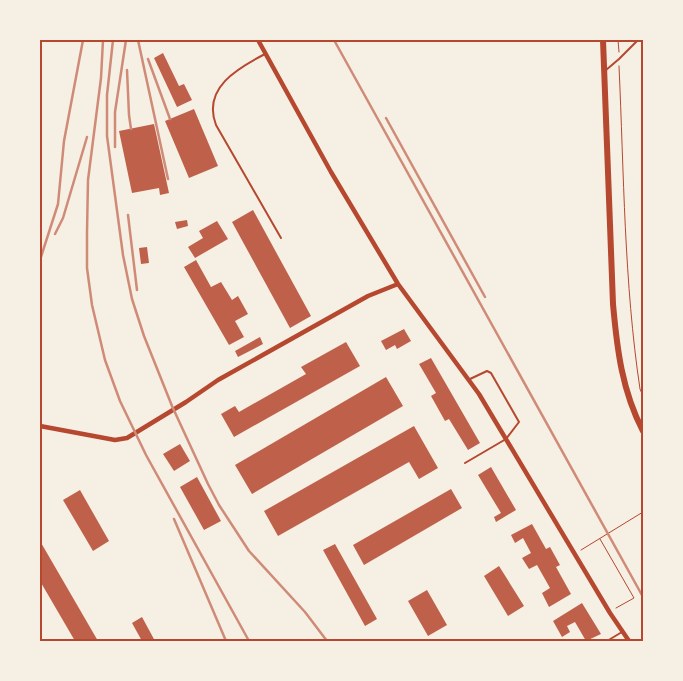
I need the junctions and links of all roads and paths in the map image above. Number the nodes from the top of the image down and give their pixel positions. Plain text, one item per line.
1 (258, 40) edge
2 (603, 40) edge
3 (618, 40) edge
4 (638, 40) edge
5 (266, 54) junction
6 (619, 60) junction
7 (604, 71) junction
8 (281, 238) dead end
9 (398, 284) junction
10 (470, 379) junction
11 (643, 396) edge
12 (40, 426) edge
13 (643, 431) edge
14 (506, 439) junction
15 (465, 463) dead end
16 (643, 512) edge
17 (600, 539) junction
18 (580, 550) dead end
19 (616, 608) dead end
20 (622, 632) junction
21 (607, 641) edge
22 (629, 641) edge

1 - 5 street
2 - 7 main road
3 - 6 path
4 - 6 lane
5 - 8 lane
5 - 9 street
6 - 7 lane
6 - 11 path
7 - 13 main road
9 - 10 street
9 - 12 street
10 - 14 street
10 - 14 lane
14 - 15 lane
14 - 20 street
16 - 17 path
17 - 18 path
17 - 19 path
20 - 21 lane
20 - 22 street

